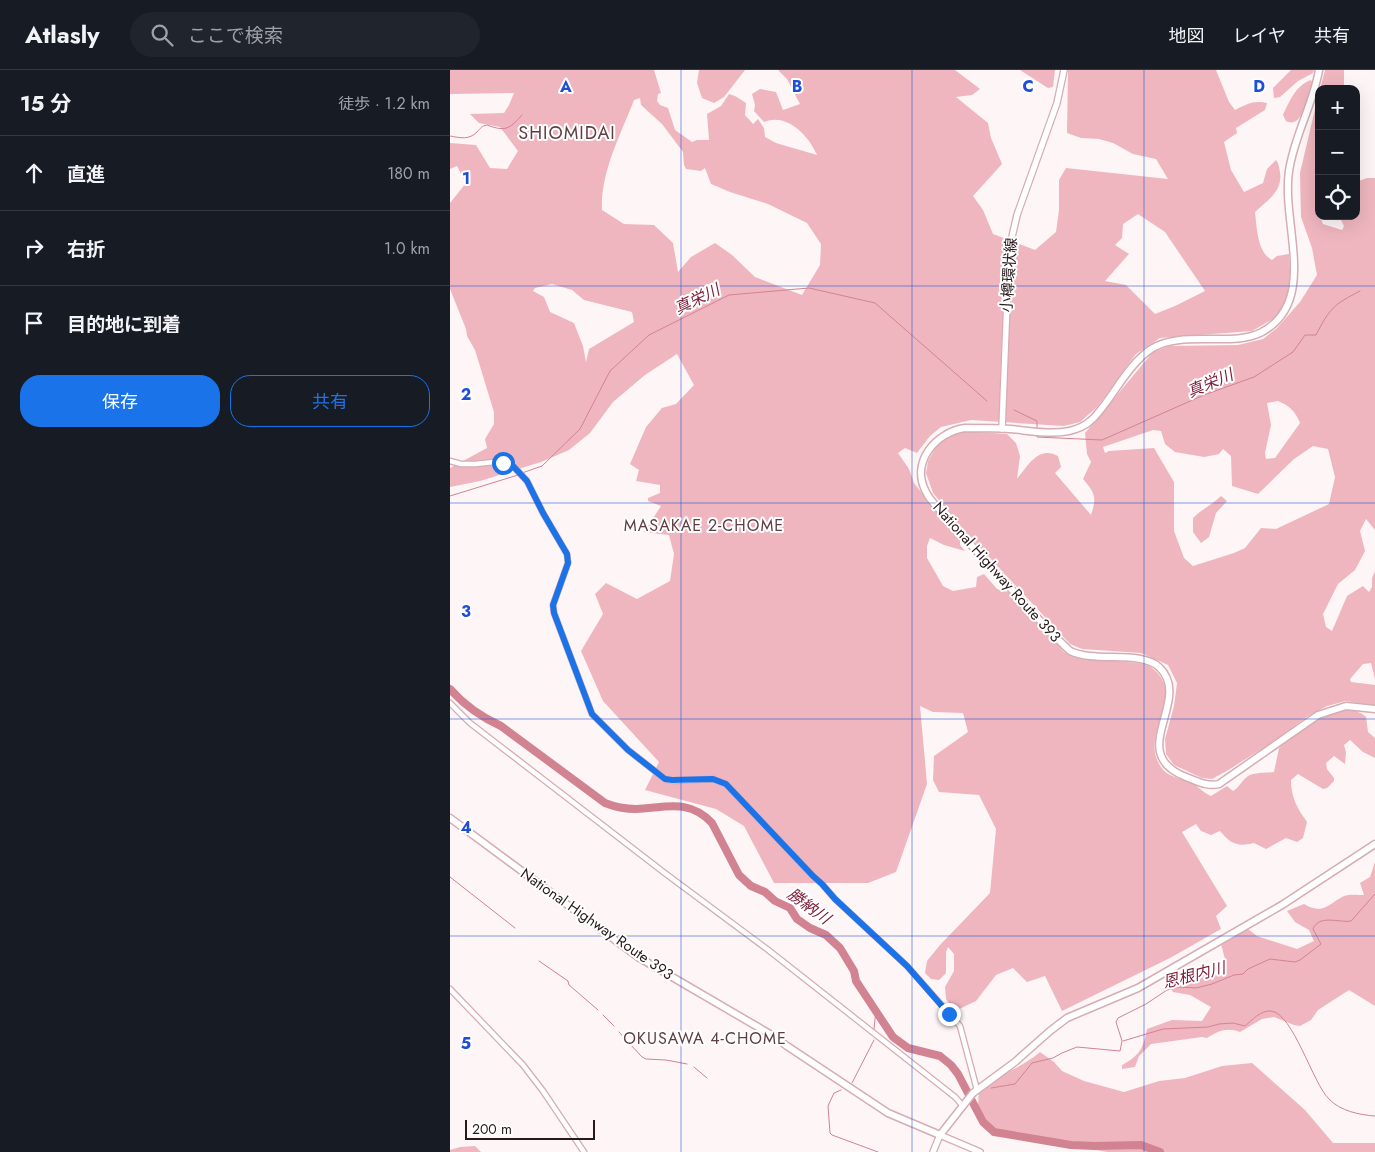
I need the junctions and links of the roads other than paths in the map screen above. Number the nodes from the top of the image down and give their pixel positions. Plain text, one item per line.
1 (1064, 70) edge
2 (1319, 70) edge
3 (1002, 429) junction
4 (450, 461) edge
5 (450, 703) edge
6 (1375, 709) edge
7 (450, 818) edge
8 (1375, 844) edge
9 (450, 989) edge
10 (975, 1091) junction
11 (963, 1105) junction
12 (940, 1136) junction
13 (584, 1152) edge
14 (933, 1152) edge
15 (980, 1152) edge

1 - 3 main road, 小樽環状線
2 - 3 highway, National Highway Route 393
3 - 6 highway, National Highway Route 393
4 - 10 street
5 - 11 street
7 - 12 highway, National Highway Route 393
8 - 10 highway
9 - 13 street
10 - 11 highway
11 - 12 highway
12 - 14 main road
12 - 15 main road

